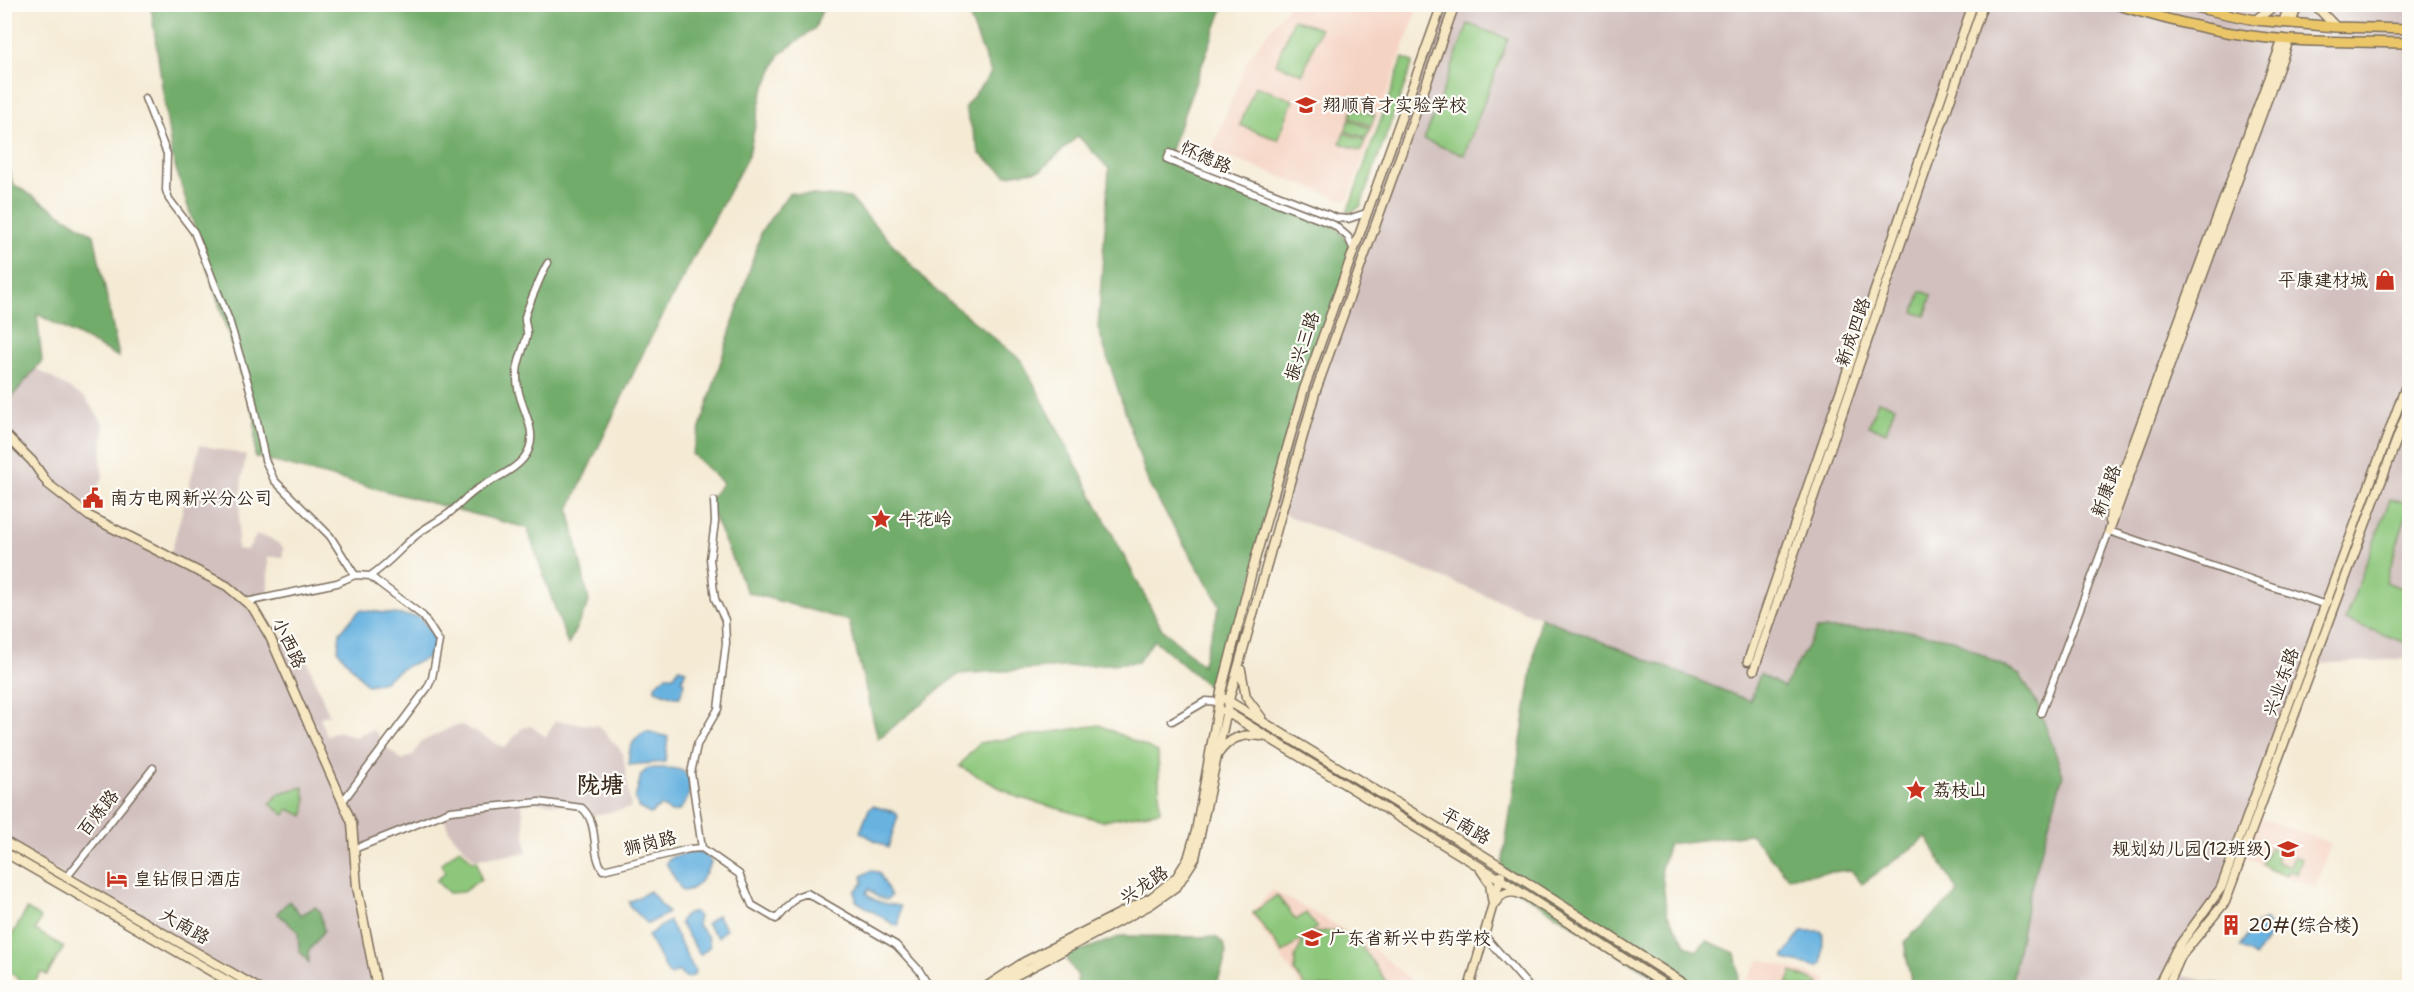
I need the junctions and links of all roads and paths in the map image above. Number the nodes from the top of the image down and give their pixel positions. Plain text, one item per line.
1 (1442, 4) edge
2 (1455, 4) edge
3 (1973, 4) edge
4 (1983, 4) edge
5 (2115, 4) edge
6 (2180, 4) edge
7 (2277, 4) edge
8 (2289, 4) edge
9 (2298, 4) edge
10 (2314, 4) edge
11 (2255, 20) junction
12 (2287, 23) junction
13 (2336, 27) junction
14 (2409, 28) edge
15 (2286, 39) junction
16 (2409, 43) edge
17 (146, 98) dead end
18 (1366, 213) junction
19 (1353, 248) junction
20 (548, 263) dead end
21 (1341, 282) junction
22 (1354, 286) junction
23 (2409, 375) edge
24 (2409, 404) edge
25 (4, 433) edge
26 (714, 501) dead end
27 (2109, 531) junction
28 (355, 575) junction
29 (370, 576) junction
30 (246, 602) junction
31 (2326, 605) junction
32 (1748, 661) dead end
33 (1241, 664) junction
34 (1754, 670) dead end
35 (1223, 704) junction
36 (2041, 713) dead end
37 (1172, 721) dead end
38 (1270, 727) junction
39 (1264, 736) junction
40 (1216, 757) junction
41 (153, 768) dead end
42 (343, 801) junction
43 (4, 841) edge
44 (702, 848) junction
45 (354, 849) junction
46 (4, 852) edge
47 (1475, 863) junction
48 (1504, 868) junction
49 (67, 877) junction
50 (1500, 879) junction
51 (1529, 897) junction
52 (1492, 908) junction
53 (1484, 935) junction
54 (240, 987) edge
55 (256, 987) edge
56 (377, 987) edge
57 (930, 987) edge
58 (984, 987) edge
59 (992, 987) edge
60 (1469, 987) edge
61 (1530, 987) edge
62 (1670, 987) edge
63 (1691, 987) edge
64 (2157, 987) edge
65 (2167, 987) edge

1 - 18 street, 振兴三路
2 - 22 street, 振兴三路
3 - 32 street, 新成四路
4 - 34 street, 新成四路
5 - 15 main road
6 - 11 main road
7 - 11 street
8 - 12 street
9 - 12 street
10 - 13 street
11 - 12 main road
12 - 13 main road
13 - 14 main road
15 - 16 main road
15 - 27 street, 新康路
17 - 28 street
18 - 19 street, 振兴三路
18 - 19 street, 怀德路
19 - 21 street, 振兴三路
20 - 29 street
21 - 22 street
21 - 35 street, 振兴三路
22 - 33 street, 振兴三路
23 - 31 street, 兴业东路
24 - 65 street, 兴业东路
25 - 30 street, 小西路
26 - 44 street
27 - 31 street
27 - 36 street
28 - 29 street
28 - 30 street
29 - 42 street
30 - 42 street, 小西路
31 - 64 street, 兴业东路
33 - 35 street, 振兴三路
33 - 38 street
35 - 37 street
35 - 38 street, 平南路
35 - 39 street, 平南路
35 - 40 street, 兴龙路
35 - 58 street, 兴龙路
38 - 39 street
38 - 48 street, 平南路
39 - 40 street
39 - 47 street, 平南路
40 - 59 street, 兴龙路
41 - 49 street, 百炼路
42 - 45 street, 小西路
43 - 49 street, 大南路
44 - 45 street, 狮岗路
44 - 57 street, 狮岗路
45 - 56 street, 小西路
46 - 54 street, 大南路
47 - 50 street, 平南路
47 - 52 street
48 - 50 street
48 - 63 street, 平南路
49 - 55 street, 大南路
50 - 51 street, 平南路
50 - 52 street
51 - 52 street
51 - 62 street, 平南路
52 - 53 street
53 - 60 street
53 - 61 street

